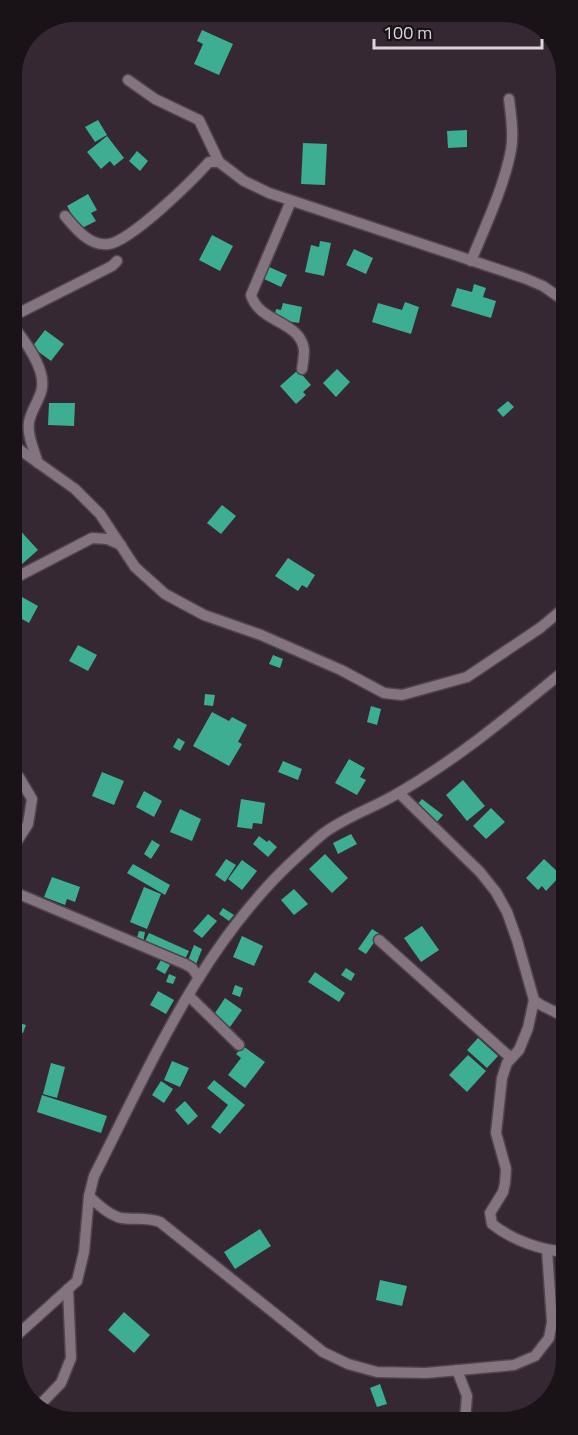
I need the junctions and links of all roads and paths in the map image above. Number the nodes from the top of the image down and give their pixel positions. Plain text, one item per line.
1 (128, 80) dead end
2 (509, 99) dead end
3 (219, 162) junction
4 (291, 201) junction
5 (65, 216) dead end
6 (117, 261) dead end
7 (471, 261) junction
8 (555, 294) edge
9 (23, 311) edge
10 (23, 338) edge
11 (302, 369) dead end
12 (23, 452) edge
13 (38, 463) junction
14 (121, 545) junction
15 (23, 574) edge
16 (555, 616) edge
17 (555, 678) edge
18 (22, 781) edge
19 (399, 793) junction
20 (22, 833) edge
21 (22, 896) edge
22 (379, 940) dead end
23 (199, 978) junction
24 (189, 996) junction
25 (534, 1000) junction
26 (555, 1012) edge
27 (239, 1045) dead end
28 (511, 1058) junction
29 (89, 1196) junction
30 (547, 1250) junction
31 (555, 1251) edge
32 (68, 1289) junction
33 (22, 1331) edge
34 (457, 1370) junction
35 (43, 1401) edge
36 (466, 1412) edge

1 - 3 street
2 - 7 street
3 - 4 street
3 - 5 street
4 - 7 street
4 - 11 street
6 - 9 street
7 - 8 street
10 - 13 street
12 - 13 street
13 - 14 street
14 - 15 street
14 - 16 street
17 - 19 street
18 - 20 street
19 - 23 street
19 - 25 street
21 - 23 street
22 - 28 street
23 - 24 street
24 - 27 street
24 - 29 street
25 - 26 street
25 - 28 street
28 - 30 street
29 - 32 street
29 - 34 street
30 - 31 street
30 - 34 street
32 - 33 street
32 - 35 street
34 - 36 street

